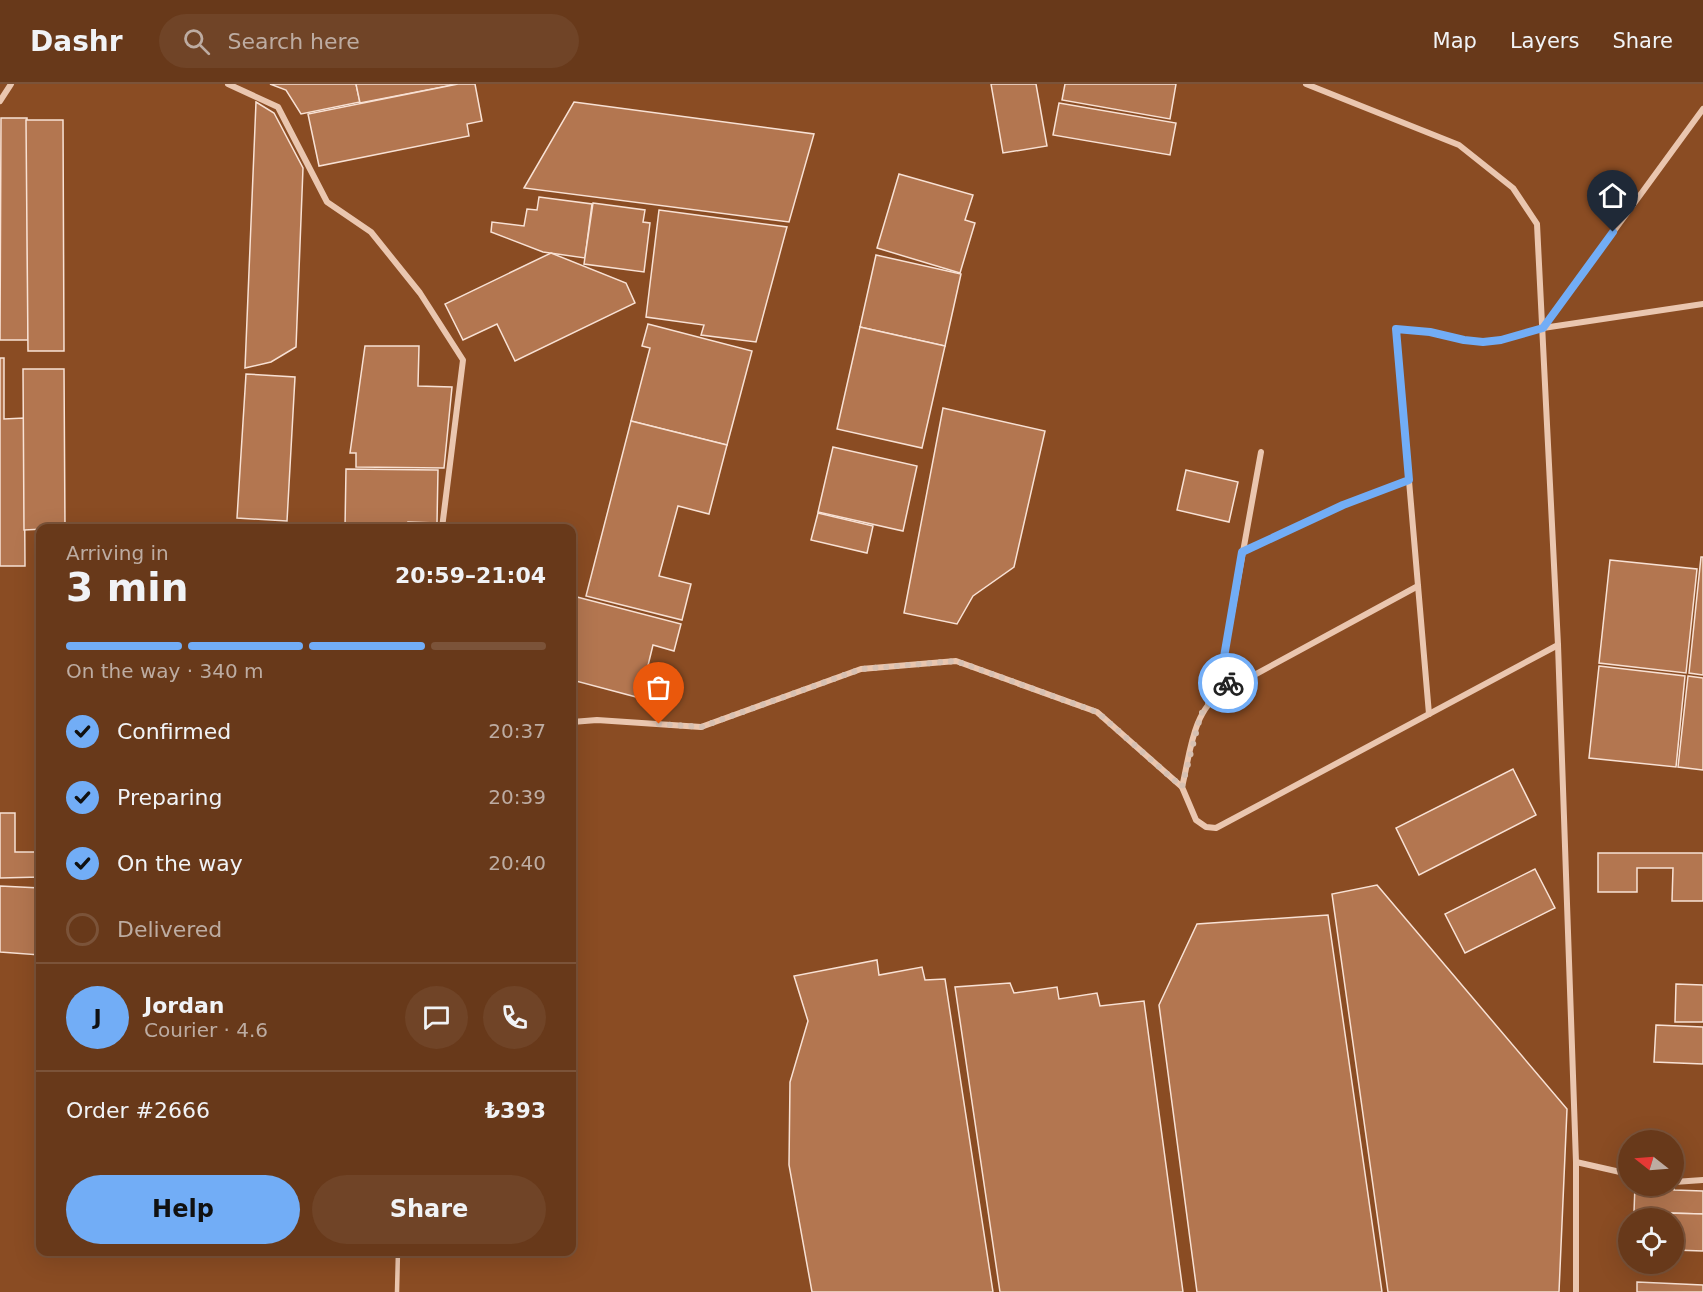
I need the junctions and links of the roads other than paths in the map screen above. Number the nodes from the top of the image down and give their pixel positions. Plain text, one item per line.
1 (11, 84) edge
2 (228, 84) edge
3 (1306, 84) edge
4 (0, 101) edge
5 (1703, 108) edge
6 (1703, 304) edge
7 (1543, 328) junction
8 (1262, 452) dead end
9 (1409, 480) junction
10 (442, 524) edge
11 (1242, 552) junction
12 (1418, 586) junction
13 (1558, 645) junction
14 (1230, 688) junction
15 (1429, 714) junction
16 (576, 722) edge
17 (1182, 787) junction
18 (1576, 1162) junction
19 (1618, 1172) edge
20 (1703, 1180) edge
21 (1684, 1181) edge
22 (398, 1256) edge
23 (398, 1292) edge
24 (1576, 1292) edge

1 - 4 street
2 - 10 street
3 - 7 street
5 - 7 street
6 - 7 street
7 - 9 street
7 - 13 street
8 - 11 street
9 - 11 street
9 - 12 street
11 - 14 street
12 - 14 street
12 - 15 street
13 - 15 street
13 - 18 street
14 - 17 street
15 - 17 street
16 - 17 street
18 - 19 street
18 - 24 street
20 - 21 street
22 - 23 lane

